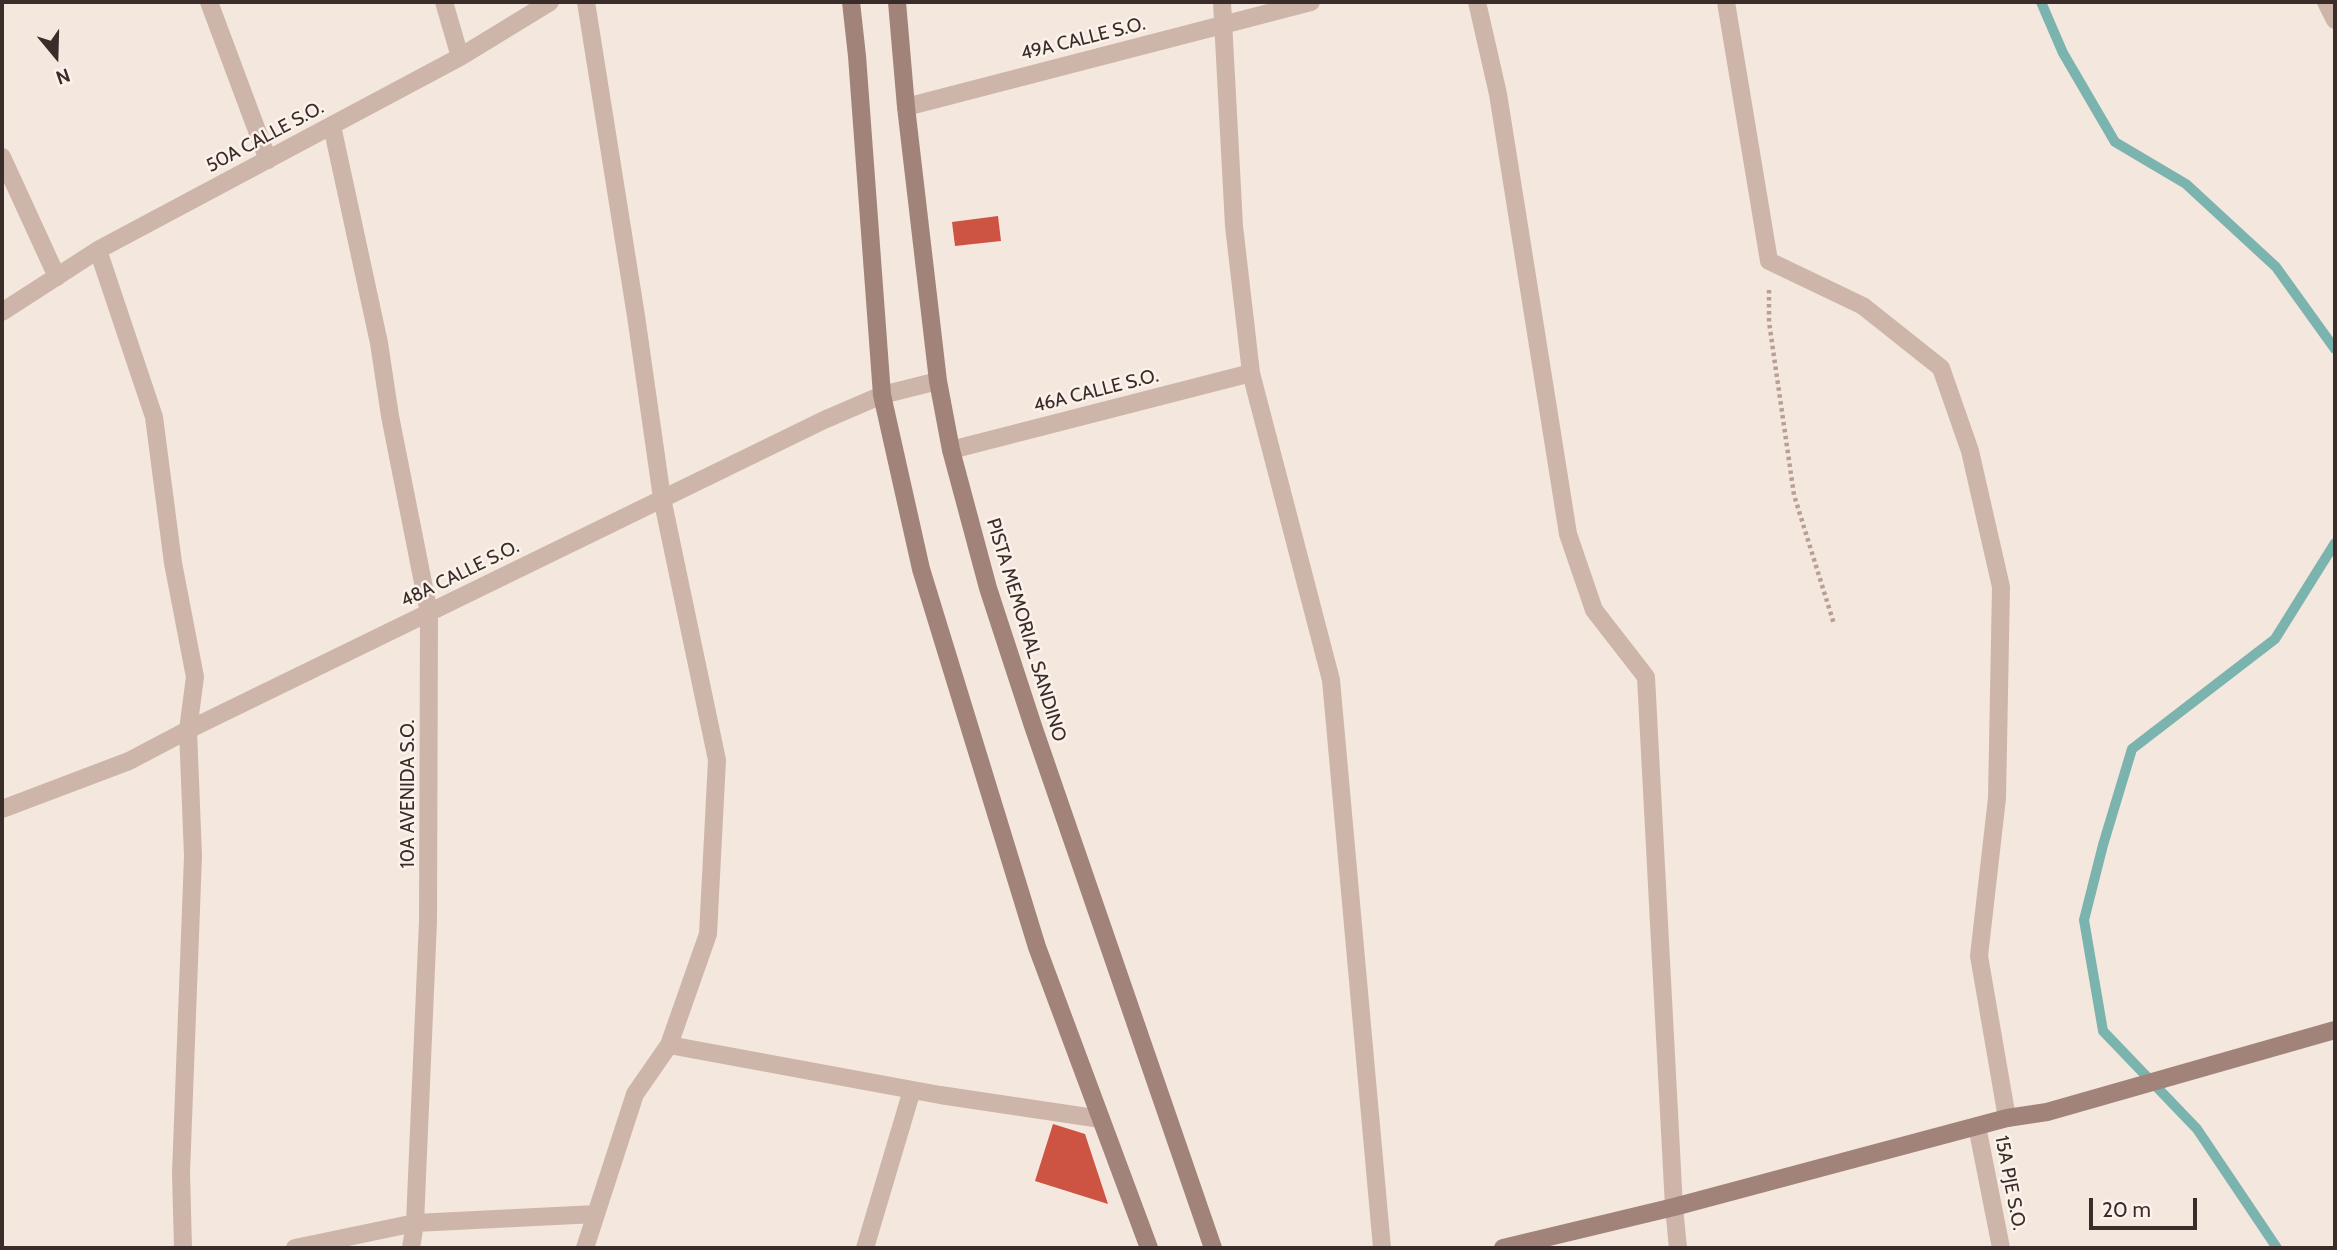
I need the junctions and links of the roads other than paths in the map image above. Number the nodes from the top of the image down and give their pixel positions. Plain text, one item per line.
1 (209, 2) edge
2 (444, 2) edge
3 (550, 2) edge
4 (586, 2) edge
5 (850, 2) edge
6 (897, 2) edge
7 (1222, 2) edge
8 (1311, 2) edge
9 (1477, 2) edge
10 (1726, 2) edge
11 (2326, 2) edge
12 (2335, 20) edge
13 (1223, 25) junction
14 (460, 57) junction
15 (905, 107) junction
16 (332, 126) junction
17 (2, 157) edge
18 (268, 160) junction
19 (98, 250) junction
20 (57, 277) junction
21 (2, 313) edge
22 (1251, 373) junction
23 (938, 381) junction
24 (882, 395) junction
25 (951, 450) junction
26 (662, 498) junction
27 (429, 613) junction
28 (188, 730) junction
29 (2, 809) edge
30 (2335, 1030) edge
31 (669, 1045) junction
32 (912, 1090) junction
33 (2007, 1118) junction
34 (1101, 1119) junction
35 (1977, 1126) junction
36 (1674, 1207) junction
37 (596, 1214) junction
38 (415, 1223) junction
39 (183, 1248) edge
40 (295, 1248) edge
41 (411, 1248) edge
42 (585, 1248) edge
43 (865, 1248) edge
44 (1149, 1248) edge
45 (1213, 1248) edge
46 (1382, 1248) edge
47 (1503, 1248) edge
48 (1678, 1248) edge
49 (2001, 1248) edge

1 - 18 street
2 - 14 street
3 - 14 street, 50A CALLE S.O.
4 - 26 street
5 - 24 main road
6 - 15 main road, PISTA MEMORIAL SANDINO
7 - 13 street
8 - 13 street, 49A CALLE S.O.
9 - 36 street
10 - 33 street
11 - 12 street
13 - 15 street, 49A CALLE S.O.
13 - 22 street
14 - 16 street, 50A CALLE S.O.
15 - 23 main road, PISTA MEMORIAL SANDINO
16 - 18 street, 50A CALLE S.O.
16 - 27 street, 10A AVENIDA S.O.
17 - 20 street
18 - 19 street, 50A CALLE S.O.
19 - 20 street, 50A CALLE S.O.
19 - 28 street
20 - 21 street, 50A CALLE S.O.
22 - 25 street, 46A CALLE S.O.
22 - 46 street
23 - 24 street, 48A CALLE S.O.
23 - 25 main road, PISTA MEMORIAL SANDINO
24 - 26 street, 48A CALLE S.O.
24 - 34 main road
25 - 45 main road, PISTA MEMORIAL SANDINO
26 - 27 street, 48A CALLE S.O.
26 - 31 street
27 - 28 street, 48A CALLE S.O.
27 - 38 street, 10A AVENIDA S.O.
28 - 29 street, 48A CALLE S.O.
28 - 39 street
30 - 33 main road
31 - 32 street
31 - 37 street
32 - 34 street
32 - 43 street
33 - 35 main road
34 - 44 main road
35 - 36 main road
35 - 49 street, 15A PJE S.O.
36 - 47 main road
36 - 48 street
37 - 38 street
37 - 42 street
38 - 40 street
38 - 41 street, 10A AVENIDA S.O.

